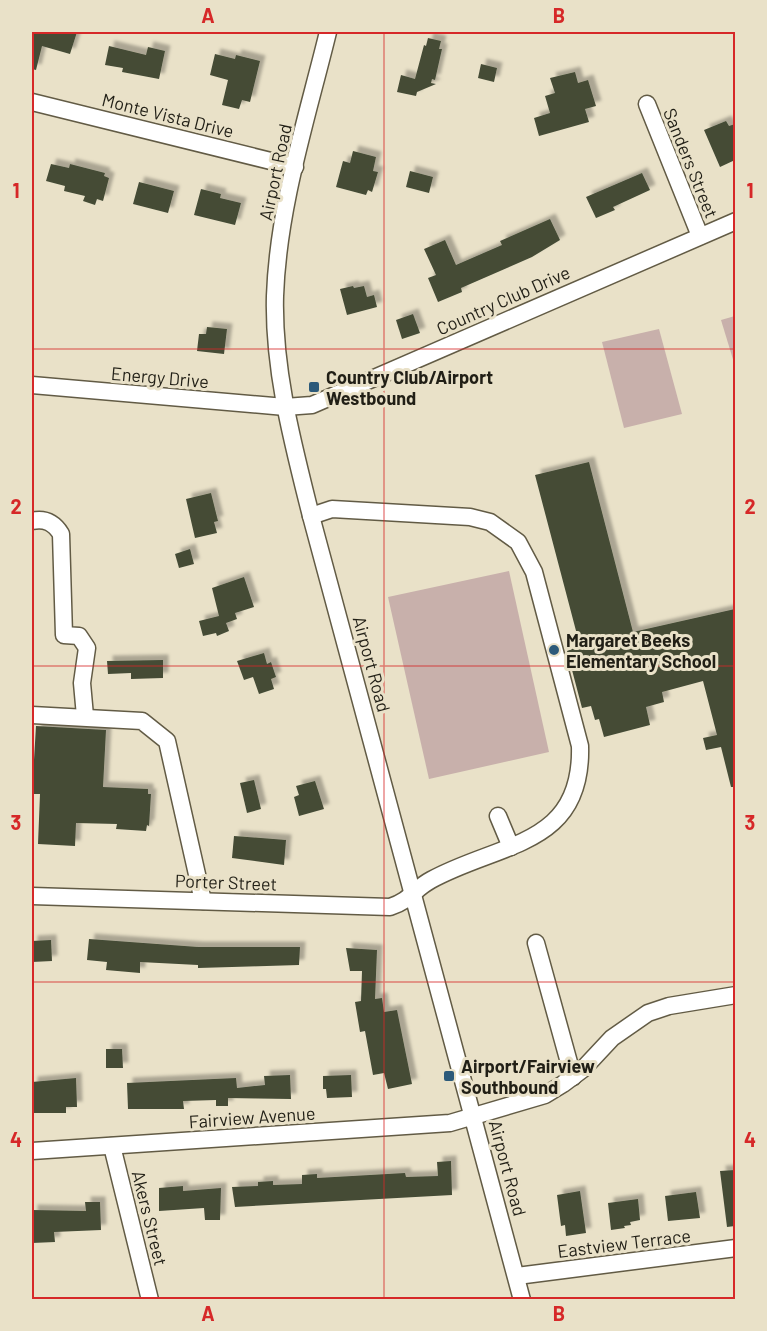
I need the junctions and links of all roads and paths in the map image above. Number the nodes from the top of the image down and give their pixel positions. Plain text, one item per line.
1 (328, 32) edge
2 (32, 102) edge
3 (647, 105) dead end
4 (295, 166) junction
5 (735, 221) edge
6 (700, 236) junction
7 (32, 385) edge
8 (285, 407) junction
9 (311, 516) junction
10 (32, 521) edge
11 (32, 715) edge
12 (85, 716) junction
13 (498, 816) dead end
14 (511, 846) junction
15 (415, 894) junction
16 (32, 896) edge
17 (203, 901) junction
18 (537, 943) dead end
19 (735, 995) edge
20 (573, 1077) junction
21 (474, 1117) junction
22 (112, 1146) junction
23 (32, 1151) edge
24 (735, 1248) edge
25 (517, 1276) junction
26 (150, 1299) edge
27 (522, 1299) edge

1 - 4 street, Airport Road
2 - 4 street, Monte Vista Drive
3 - 6 street, Sanders Street
4 - 8 street, Airport Road
5 - 6 street, Country Club Drive
6 - 8 street, Country Club Drive
7 - 8 street, Energy Drive
8 - 9 street, Airport Road
9 - 14 street, Porter Street
9 - 15 street, Airport Road
10 - 12 street
11 - 12 street
12 - 17 street
13 - 14 street
14 - 15 street, Porter Street
15 - 17 street, Porter Street
15 - 21 street, Airport Road
16 - 17 street, Porter Street
18 - 20 street
19 - 20 street, Fairview Avenue
20 - 21 street, Fairview Avenue
21 - 22 street, Fairview Avenue
21 - 25 street, Airport Road
22 - 23 street, Fairview Avenue
22 - 26 street, Akers Street
24 - 25 street, Eastview Terrace
25 - 27 street, Airport Road

